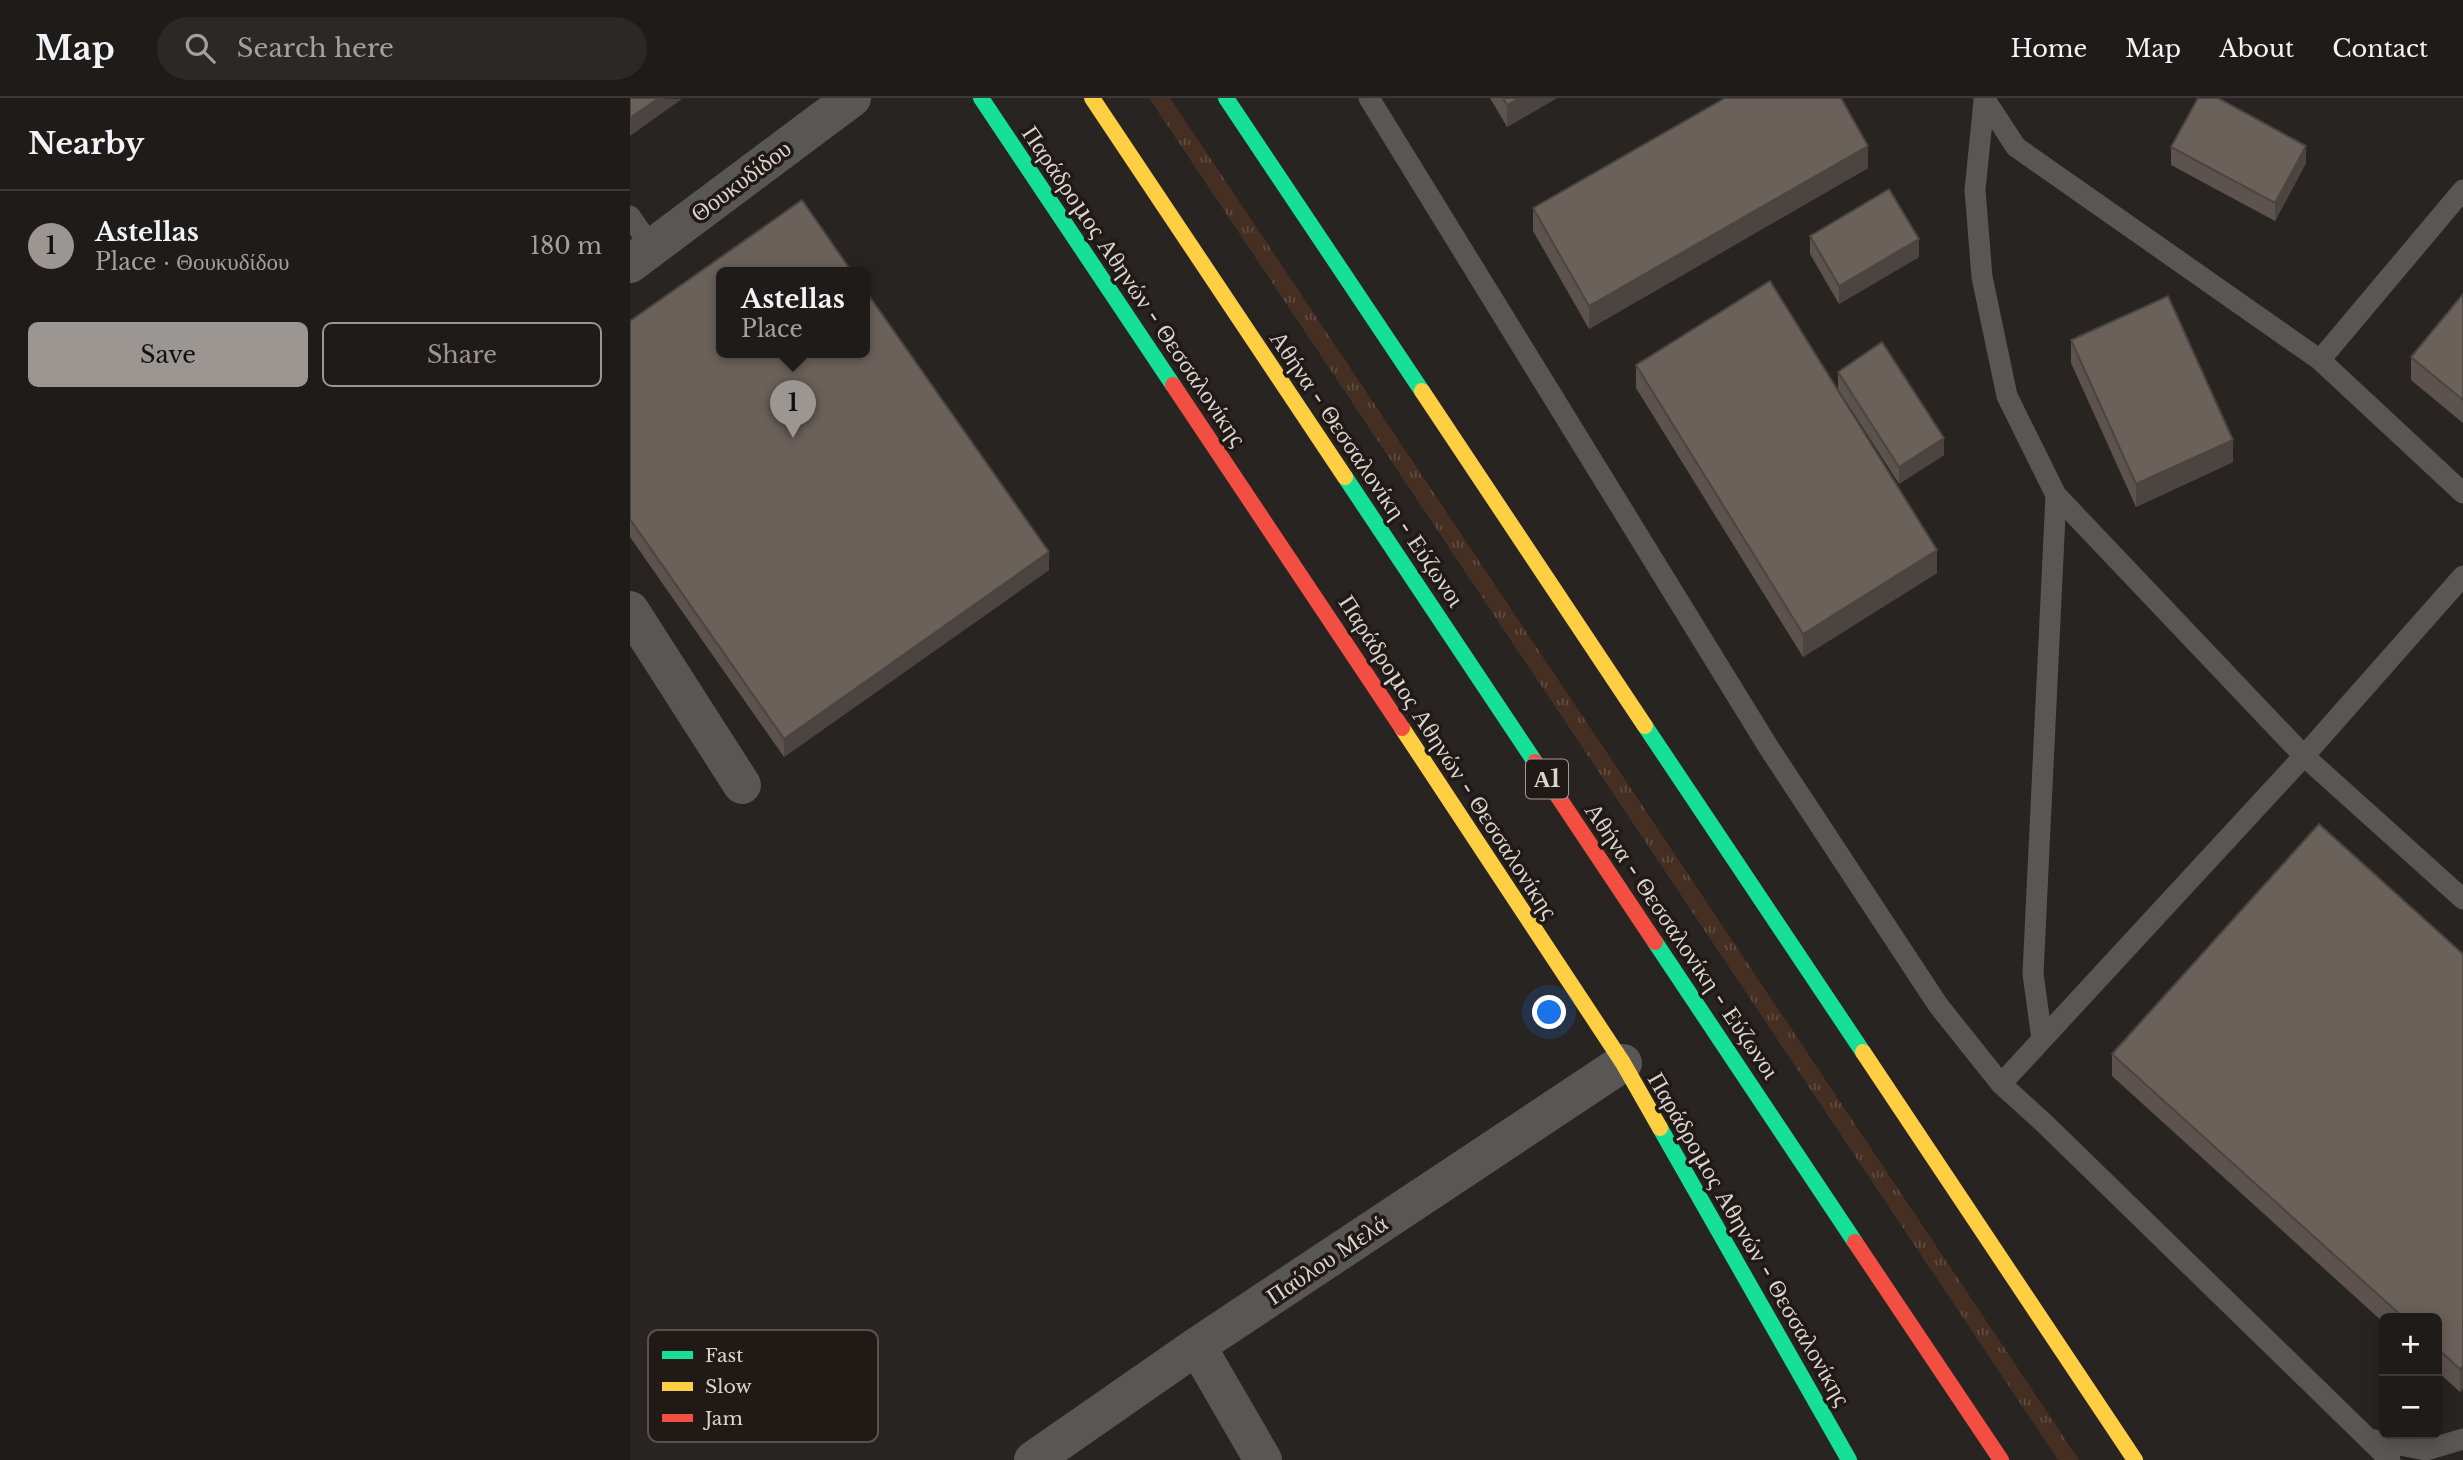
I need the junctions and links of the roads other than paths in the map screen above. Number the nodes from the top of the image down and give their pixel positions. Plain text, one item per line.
1 (852, 98) edge
2 (981, 98) edge
3 (1092, 98) edge
4 (1226, 98) edge
5 (1369, 98) edge
6 (1984, 100) edge
7 (2463, 190) edge
8 (630, 216) edge
9 (641, 256) edge
10 (2320, 360) junction
11 (2463, 493) edge
12 (2056, 495) junction
13 (2463, 576) edge
14 (630, 610) edge
15 (2304, 756) junction
16 (742, 785) dead end
17 (2463, 899) edge
18 (2042, 1039) junction
19 (1623, 1063) junction
20 (2001, 1084) junction
21 (1197, 1346) junction
22 (2369, 1439) junction
23 (2463, 1439) edge
24 (1033, 1460) edge
25 (1263, 1460) edge
26 (1849, 1460) edge
27 (2001, 1460) edge
28 (2135, 1460) edge
29 (2390, 1460) edge

1 - 9 street, Θουκυδίδου
2 - 19 main road, Παράδρομος Αθηνών - Θεσσαλονίκης
3 - 27 main road, Αθήνα - Θεσσαλονίκη - Εύζωνοι / Α1
4 - 28 main road
5 - 20 lane
6 - 10 lane
6 - 12 lane
7 - 10 lane
8 - 9 lane
10 - 11 lane
12 - 15 lane
12 - 18 lane
13 - 15 lane
14 - 16 street
15 - 17 lane
15 - 18 lane
18 - 20 lane
19 - 21 street, Παύλου Μελά
19 - 26 main road, Παράδρομος Αθηνών - Θεσσαλονίκης
20 - 22 lane
21 - 24 street, Παύλου Μελά
21 - 25 street
22 - 23 lane
22 - 29 lane

